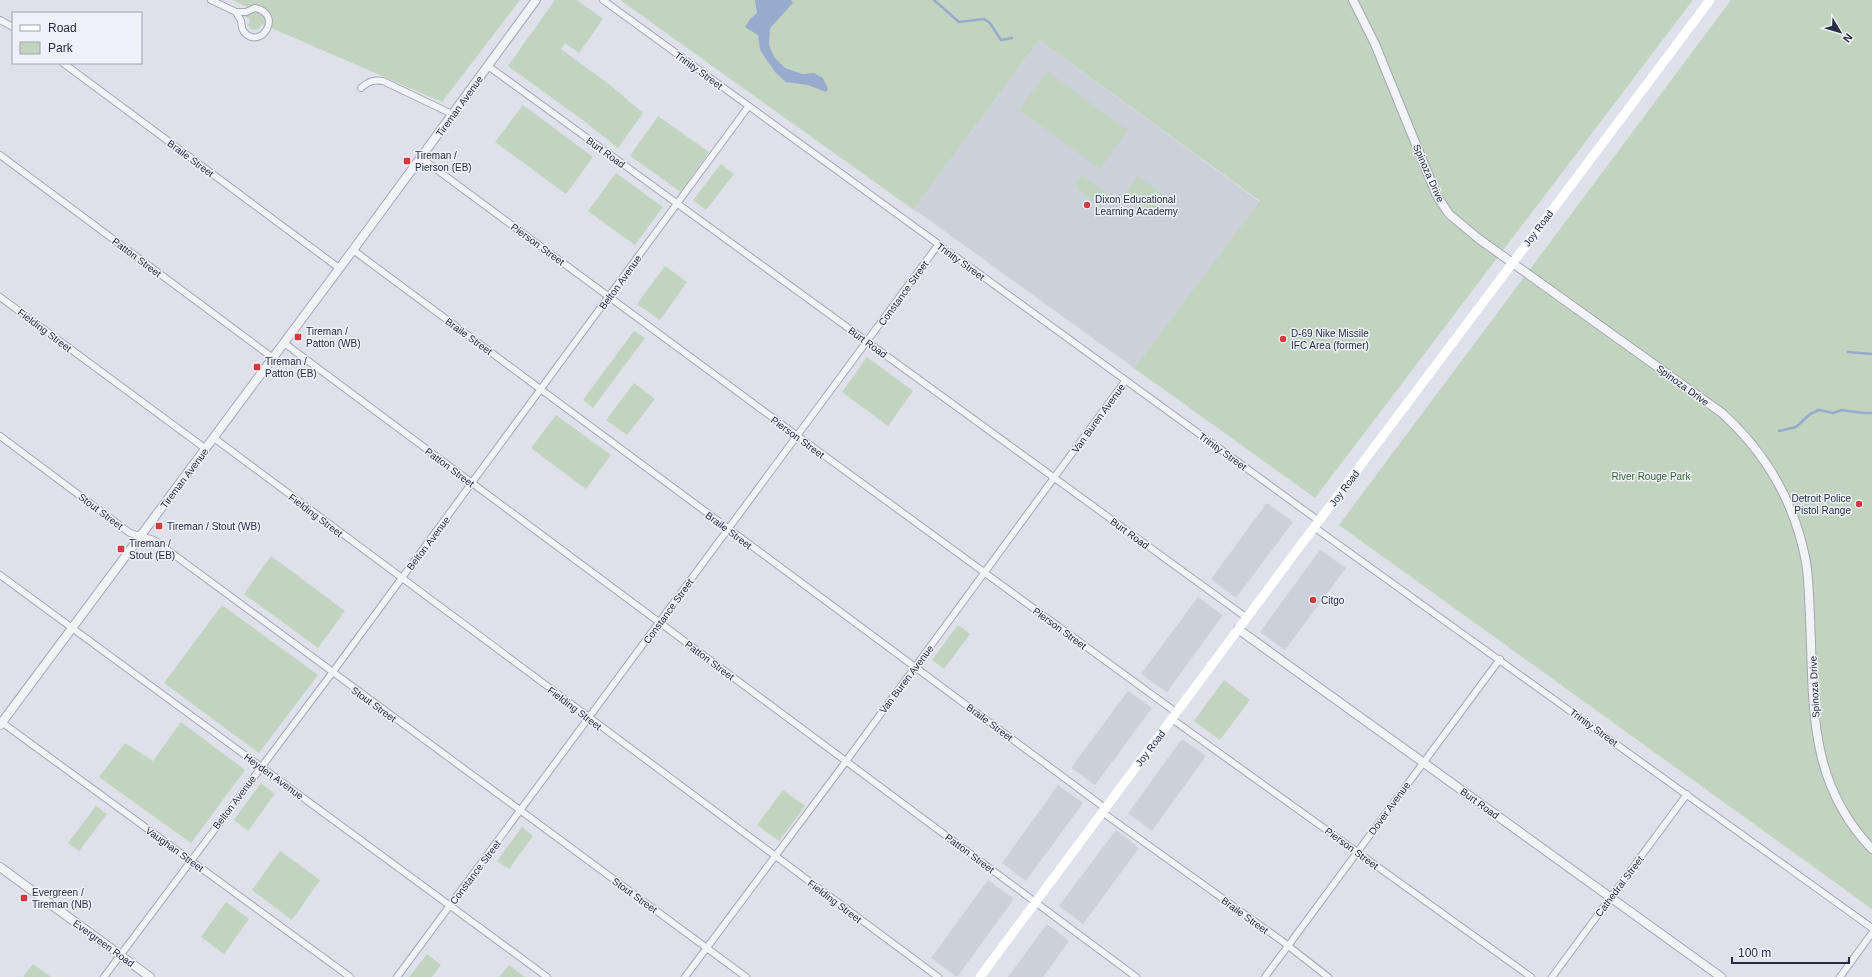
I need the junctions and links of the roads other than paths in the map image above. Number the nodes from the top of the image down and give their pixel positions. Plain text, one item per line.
1 (211, 0) edge
2 (536, 0) edge
3 (603, 0) edge
4 (1353, 0) edge
5 (1710, 0) edge
6 (236, 12) junction
7 (0, 20) edge
8 (12, 26) edge
9 (64, 64) edge
10 (488, 66) junction
11 (360, 88) dead end
12 (748, 106) junction
13 (452, 114) junction
14 (0, 156) edge
15 (421, 158) junction
16 (677, 204) junction
17 (938, 245) junction
18 (353, 250) junction
19 (1512, 263) junction
20 (340, 268) junction
21 (609, 296) junction
22 (0, 297) edge
23 (867, 342) junction
24 (284, 343) junction
25 (273, 358) junction
26 (1125, 381) junction
27 (541, 389) junction
28 (0, 436) edge
29 (797, 436) junction
30 (214, 438) junction
31 (206, 449) junction
32 (1054, 478) junction
33 (472, 483) junction
34 (1317, 524) junction
35 (728, 530) junction
36 (140, 536) junction
37 (985, 573) junction
38 (0, 575) edge
39 (401, 579) junction
40 (1246, 618) junction
41 (660, 623) junction
42 (72, 628) junction
43 (1238, 630) junction
44 (1500, 659) junction
45 (916, 667) junction
46 (332, 673) junction
47 (1175, 716) junction
48 (589, 718) junction
49 (1, 723) edge
50 (846, 761) junction
51 (1423, 762) junction
52 (261, 766) junction
53 (1687, 794) junction
54 (1104, 810) junction
55 (520, 811) junction
56 (1872, 849) edge
57 (1357, 852) junction
58 (775, 856) junction
59 (191, 860) junction
60 (0, 867) edge
61 (1611, 898) junction
62 (1036, 902) junction
63 (450, 905) junction
64 (1872, 928) edge
65 (1872, 933) edge
66 (1287, 946) junction
67 (707, 948) junction
68 (120, 956) junction
69 (104, 977) edge
70 (150, 977) edge
71 (350, 977) edge
72 (397, 977) edge
73 (547, 977) edge
74 (685, 977) edge
75 (746, 977) edge
76 (938, 977) edge
77 (980, 977) edge
78 (1136, 977) edge
79 (1265, 977) edge
80 (1328, 977) edge
81 (1531, 977) edge
82 (1552, 977) edge
83 (1721, 977) edge
84 (1840, 977) edge

1 - 6 street
2 - 10 street, Tireman Avenue
3 - 12 street, Trinity Street
4 - 19 street, Spinoza Drive
5 - 19 main road, Joy Road
6 - 6 street
7 - 8 street
9 - 20 street, Braile Street
10 - 13 street, Tireman Avenue
10 - 16 street, Burt Road
11 - 13 street
12 - 16 street, Belton Avenue
12 - 17 street, Trinity Street
13 - 15 street, Tireman Avenue
14 - 25 street, Patton Street
15 - 18 street, Tireman Avenue
15 - 21 street, Pierson Street
16 - 21 street, Belton Avenue
16 - 23 street, Burt Road
17 - 23 street, Constance Street
17 - 26 street, Trinity Street
18 - 20 street, Tireman Avenue
18 - 27 street, Braile Street
19 - 34 main road, Joy Road
19 - 56 street, Spinoza Drive
20 - 24 street, Tireman Avenue
21 - 27 street, Belton Avenue
21 - 29 street, Pierson Street
22 - 31 street, Fielding Street
23 - 29 street, Constance Street
23 - 32 street, Burt Road
24 - 25 street, Tireman Avenue
24 - 33 street, Patton Street
25 - 30 street, Tireman Avenue
26 - 32 street, Van Buren Avenue
26 - 34 street, Trinity Street
27 - 33 street, Belton Avenue
27 - 35 street, Braile Street
28 - 36 street, Stout Street
29 - 35 street, Constance Street
29 - 37 street, Pierson Street
30 - 31 street, Tireman Avenue
30 - 39 street, Fielding Street
31 - 36 street, Tireman Avenue
32 - 37 street, Van Buren Avenue
32 - 40 street, Burt Road
33 - 39 street, Belton Avenue
33 - 41 street, Patton Street
34 - 40 main road, Joy Road
34 - 44 street, Trinity Street
35 - 41 street, Constance Street
35 - 45 street, Braile Street
36 - 42 street, Tireman Avenue
36 - 46 street, Stout Street
37 - 45 street, Van Buren Avenue
37 - 47 street, Pierson Street
38 - 42 street, Heyden Avenue
39 - 46 street, Belton Avenue
39 - 48 street, Fielding Street
40 - 43 main road, Joy Road
41 - 48 street, Constance Street
41 - 50 street, Patton Street
42 - 49 street, Tireman Avenue
42 - 52 street, Heyden Avenue
43 - 47 main road, Joy Road
43 - 51 street, Burt Road
44 - 51 street, Dover Avenue
44 - 53 street, Trinity Street
45 - 50 street, Van Buren Avenue
45 - 54 street, Braile Street
46 - 52 street, Belton Avenue
46 - 55 street, Stout Street
47 - 54 main road, Joy Road
47 - 57 street, Pierson Street
48 - 55 street, Constance Street
48 - 58 street, Fielding Street
49 - 59 street, Vaughan Street
50 - 58 street, Van Buren Avenue
50 - 62 street, Patton Street
51 - 57 street, Dover Avenue
51 - 61 street, Burt Road
52 - 59 street, Belton Avenue
52 - 63 street, Heyden Avenue
53 - 61 street, Cathedral Street
53 - 64 street, Trinity Street
54 - 62 main road, Joy Road
54 - 66 street, Braile Street
55 - 63 street, Constance Street
55 - 67 street, Stout Street
57 - 66 street, Dover Avenue
57 - 81 street, Pierson Street
58 - 67 street, Van Buren Avenue
58 - 76 street, Fielding Street
59 - 68 street, Belton Avenue
59 - 71 street, Vaughan Street
60 - 68 street, Evergreen Road
61 - 82 street, Cathedral Street
61 - 83 street, Burt Road
62 - 77 main road, Joy Road
62 - 78 street, Patton Street
63 - 72 street, Constance Street
63 - 73 street, Heyden Avenue
65 - 84 street
66 - 79 street, Dover Avenue
66 - 80 street, Braile Street
67 - 74 street, Van Buren Avenue
67 - 75 street, Stout Street
68 - 69 street, Belton Avenue
68 - 70 street, Evergreen Road

